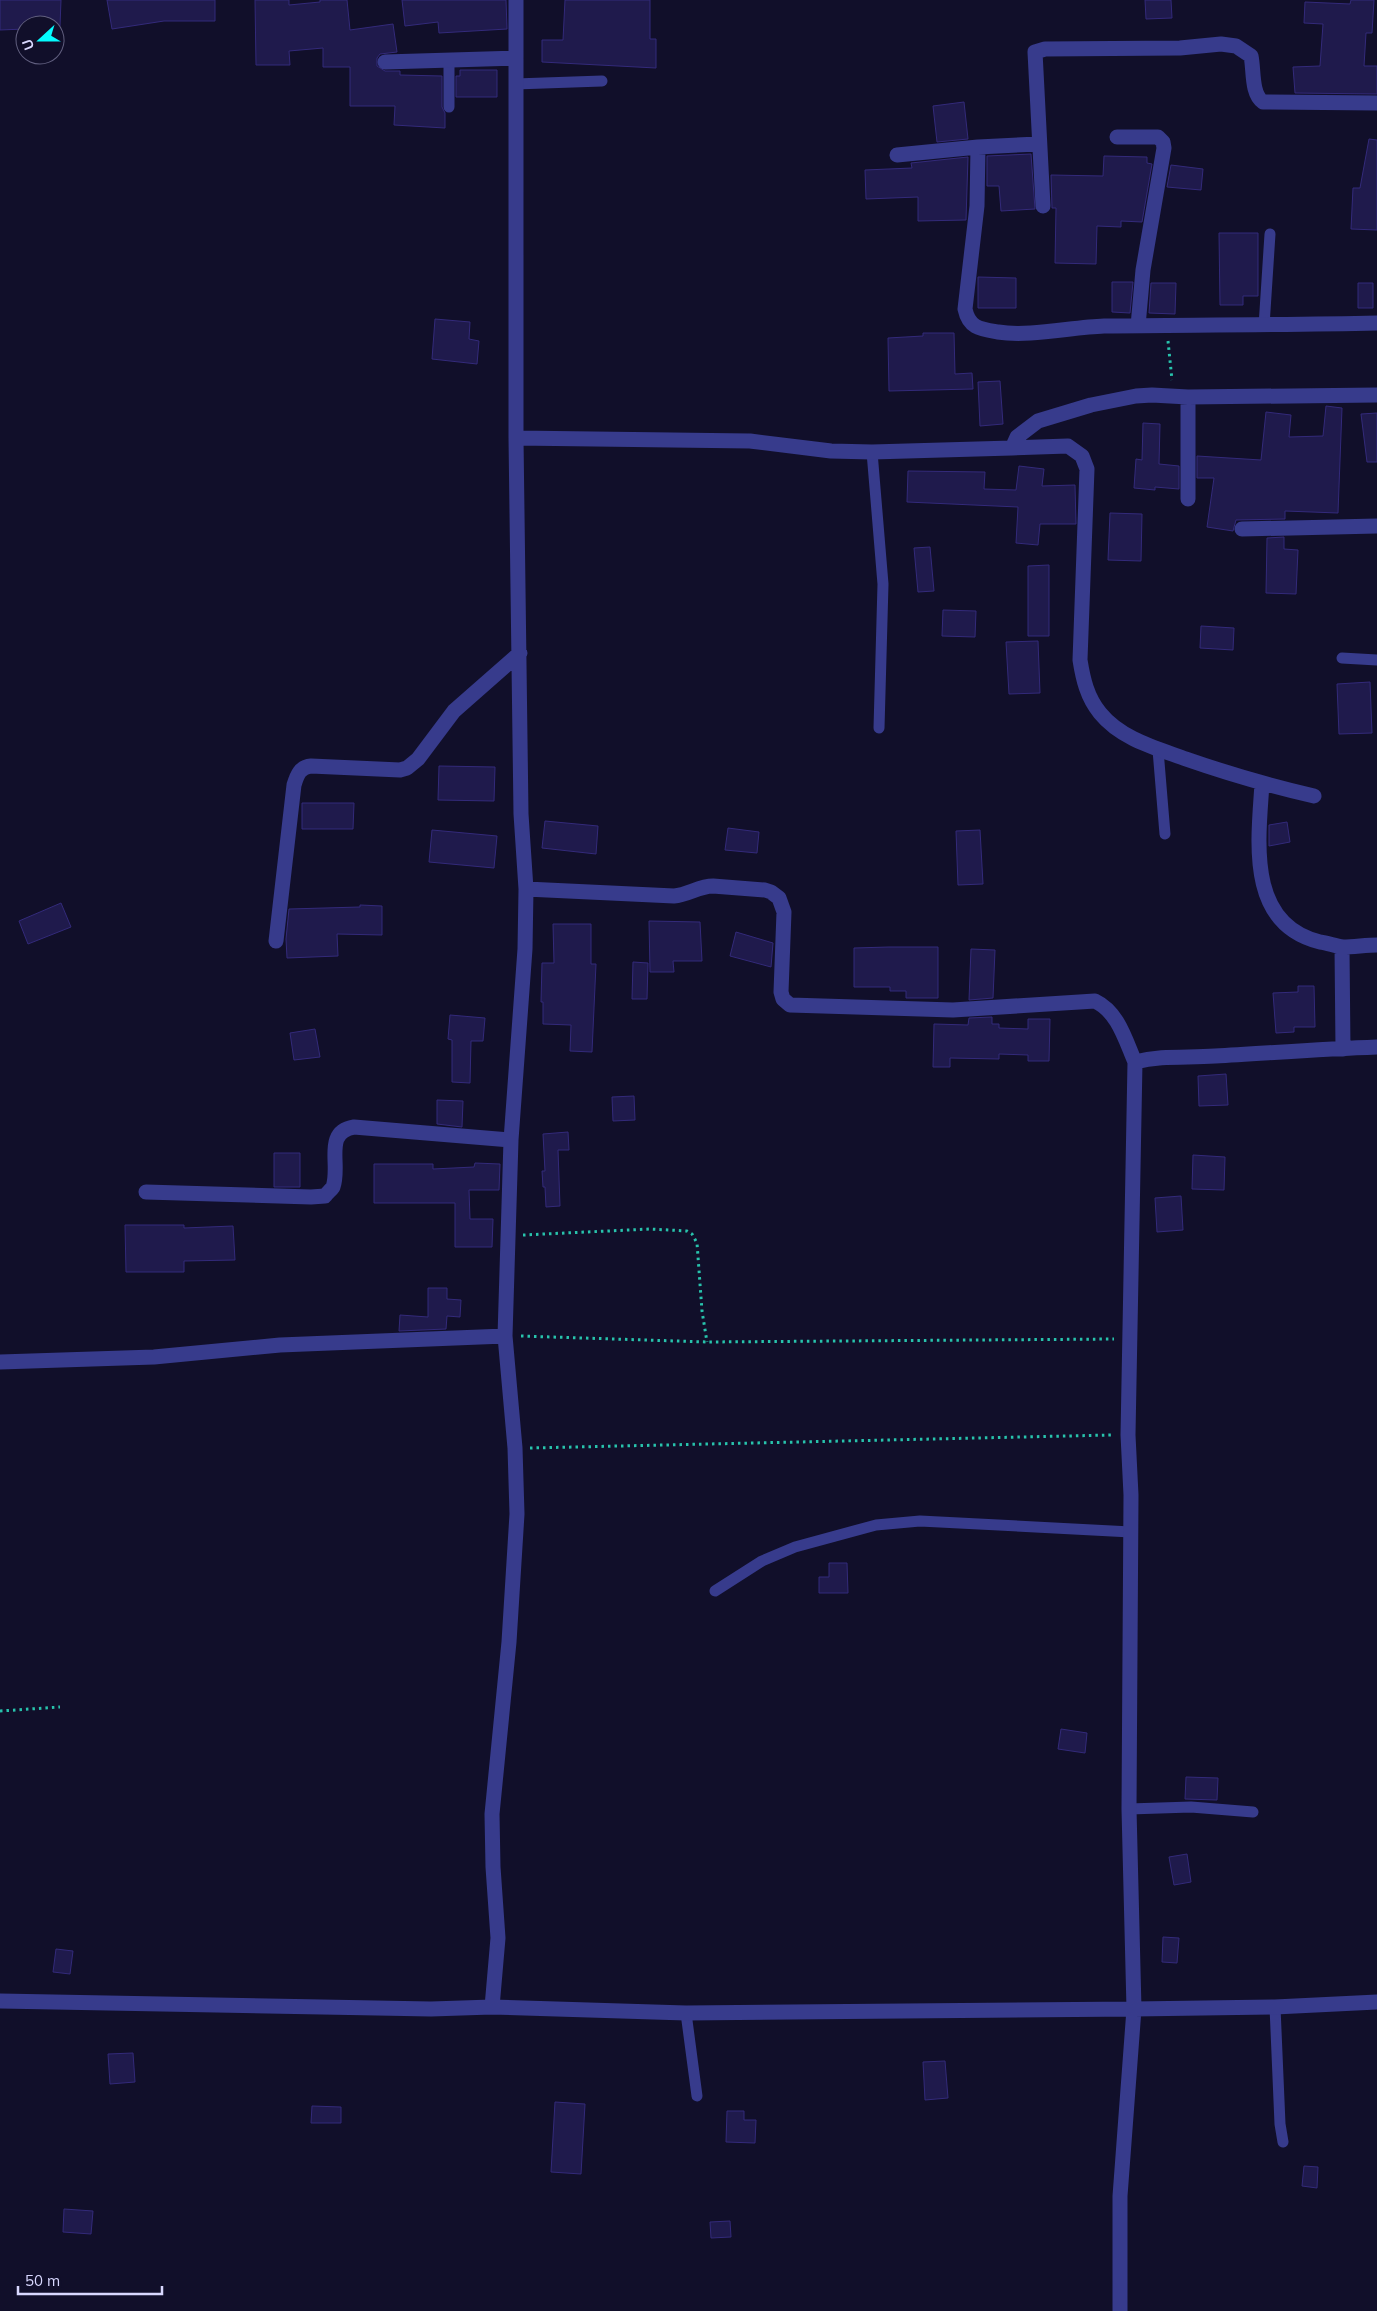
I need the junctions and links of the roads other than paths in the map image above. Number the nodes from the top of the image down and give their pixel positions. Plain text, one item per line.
1 (516, 0) edge
2 (516, 58) junction
3 (449, 60) junction
4 (385, 62) dead end
5 (602, 81) dead end
6 (515, 84) junction
7 (1377, 103) edge
8 (449, 107) dead end
9 (1117, 137) dead end
10 (1038, 144) junction
11 (978, 147) junction
12 (896, 155) dead end
13 (1043, 206) dead end
14 (1270, 234) dead end
15 (1377, 323) edge
16 (1138, 326) junction
17 (1264, 326) junction
18 (1377, 395) edge
19 (1181, 396) junction
20 (516, 438) junction
21 (1012, 448) junction
22 (872, 452) junction
23 (1188, 499) dead end
24 (1377, 526) edge
25 (1242, 529) dead end
26 (520, 653) junction
27 (1342, 658) dead end
28 (1377, 660) edge
29 (879, 728) dead end
30 (1158, 750) junction
31 (1262, 784) junction
32 (1314, 796) dead end
33 (1165, 834) dead end
34 (526, 889) junction
35 (276, 941) dead end
36 (1377, 944) edge
37 (1342, 947) junction
38 (1377, 1047) edge
39 (1343, 1049) junction
40 (1135, 1062) junction
41 (511, 1140) junction
42 (146, 1192) dead end
43 (505, 1336) junction
44 (0, 1362) edge
45 (1131, 1532) junction
46 (714, 1591) dead end
47 (1129, 1809) junction
48 (1254, 1812) dead end
49 (0, 2001) edge
50 (1377, 2002) edge
51 (492, 2007) junction
52 (1274, 2007) junction
53 (1134, 2009) junction
54 (686, 2013) junction
55 (697, 2096) dead end
56 (1283, 2142) dead end
57 (1120, 2311) edge

1 - 2 street
2 - 3 street
2 - 6 street
3 - 4 street
3 - 8 lane
5 - 6 lane
6 - 20 street
7 - 10 street
9 - 16 street
10 - 11 street
10 - 13 street
11 - 12 street
11 - 16 street
14 - 17 lane
15 - 17 street
16 - 17 street
18 - 19 street
19 - 21 street
19 - 23 street
20 - 22 street
20 - 26 street
21 - 22 street
21 - 30 street
22 - 29 lane
24 - 25 street
26 - 34 street
26 - 35 street
27 - 28 lane
30 - 31 street
30 - 33 lane
31 - 32 street
31 - 37 street
34 - 40 street
34 - 41 street
36 - 37 street
37 - 39 street
38 - 39 street
39 - 40 street
40 - 45 street
41 - 42 street
41 - 43 street
43 - 44 street
43 - 51 street
45 - 46 lane
45 - 47 street
47 - 48 lane
47 - 53 street
49 - 51 street
50 - 52 street
51 - 54 street
52 - 53 street
52 - 56 lane
53 - 54 street
53 - 57 street
54 - 55 lane

